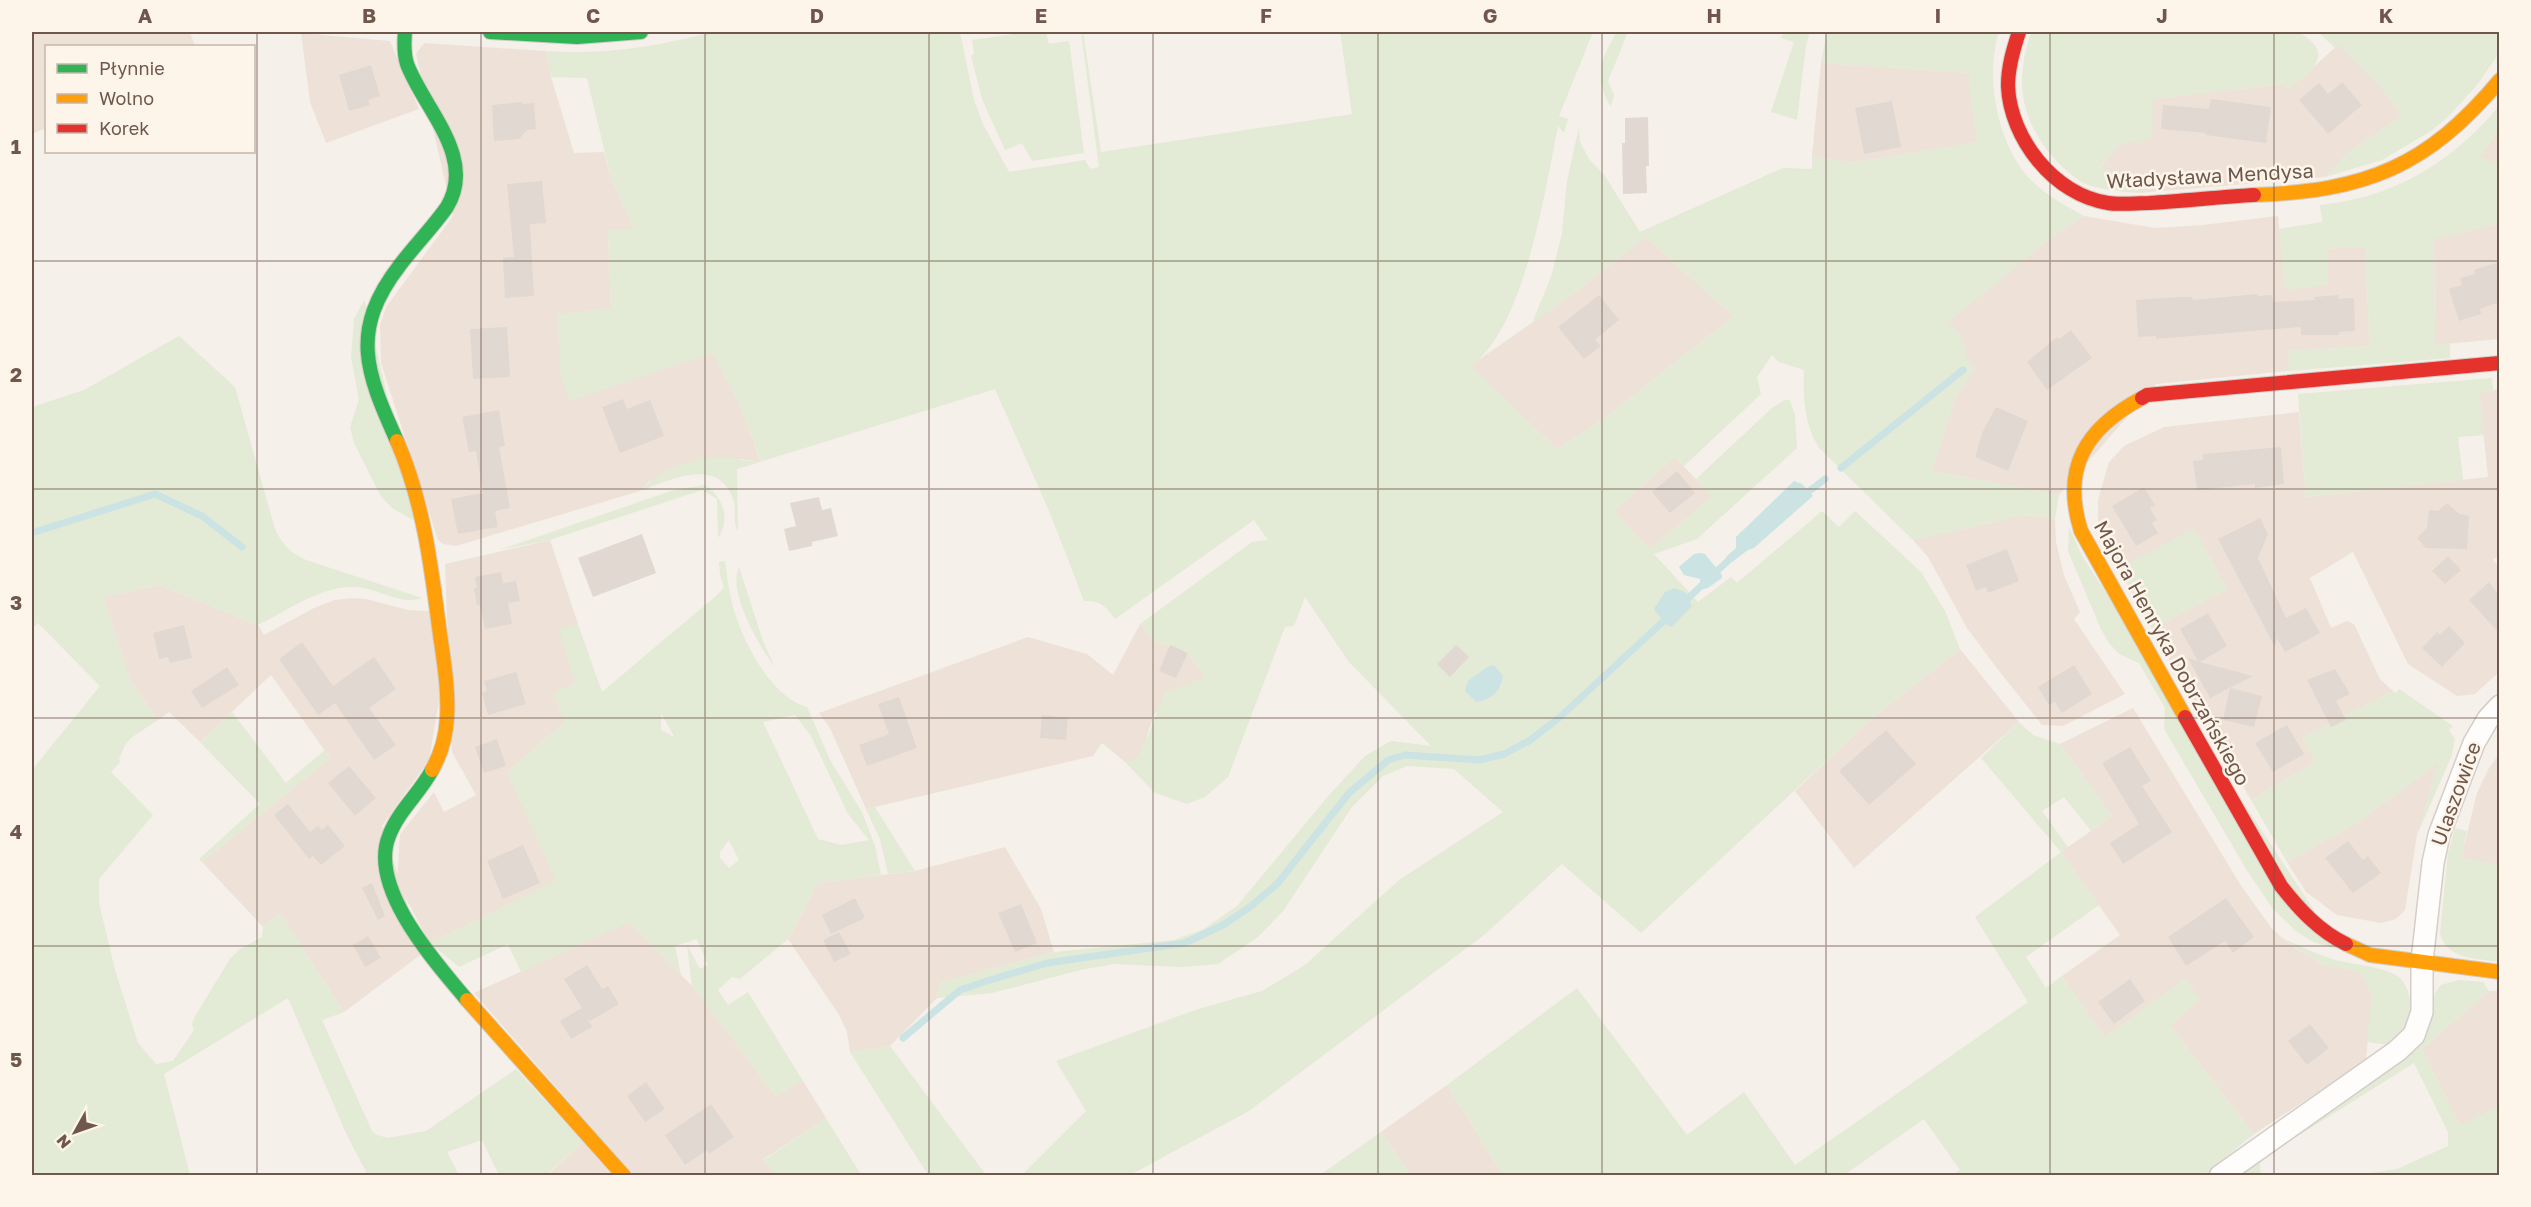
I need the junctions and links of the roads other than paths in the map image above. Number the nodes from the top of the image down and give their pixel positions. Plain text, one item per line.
1 (405, 32) edge
2 (489, 32) edge
3 (641, 32) edge
4 (2019, 32) edge
5 (2499, 80) edge
6 (2499, 363) edge
7 (2499, 706) edge
8 (2422, 961) junction
9 (2499, 972) edge
10 (624, 1176) edge
11 (2220, 1176) edge

1 - 10 street
2 - 3 street
4 - 5 street, Władysława Mendysa
6 - 8 street, Majora Henryka Dobrzańskiego
7 - 8 street, Ulaszowice
8 - 9 street, Majora Henryka Dobrzańskiego
8 - 11 street, Ulaszowice

